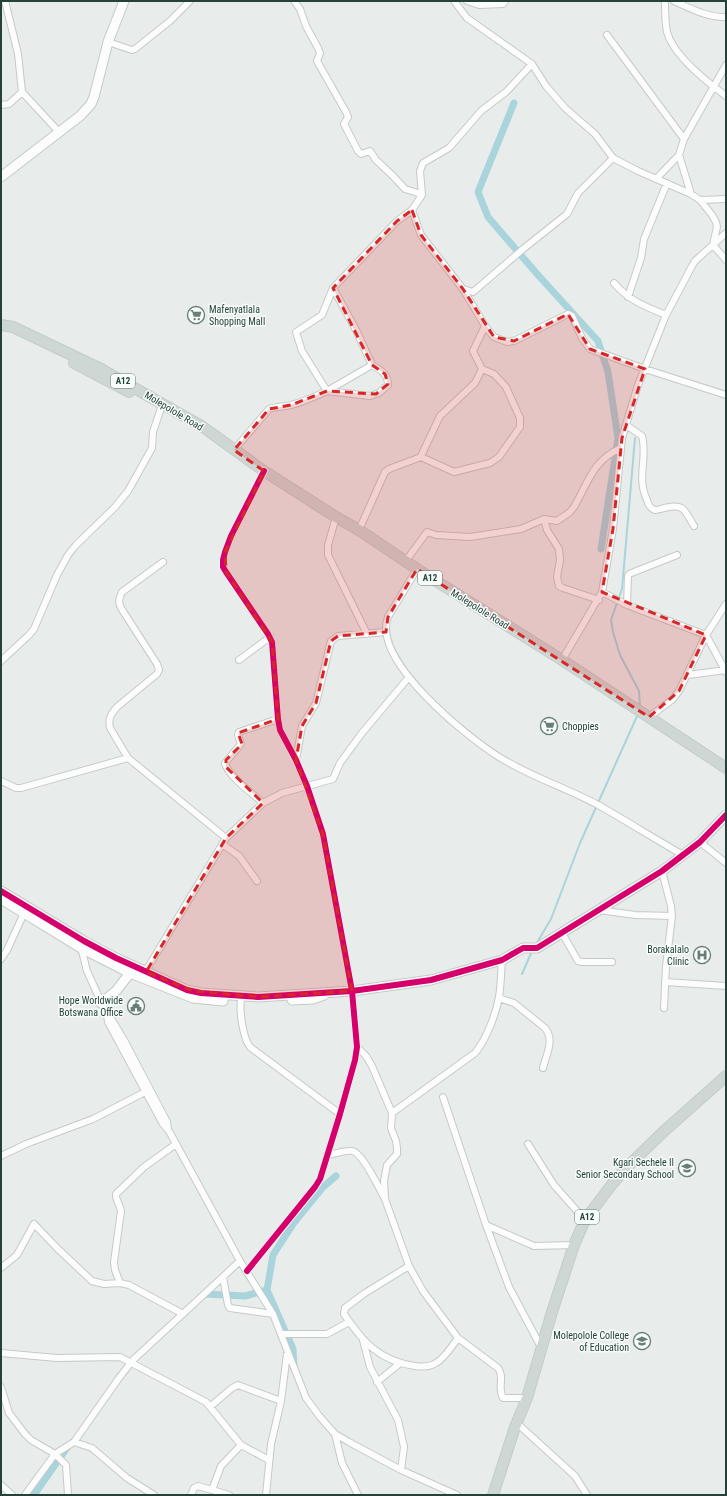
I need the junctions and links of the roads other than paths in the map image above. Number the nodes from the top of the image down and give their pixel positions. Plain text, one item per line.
1 (5, 1) edge
2 (124, 1) edge
3 (190, 1) edge
4 (294, 1) edge
5 (454, 1) edge
6 (467, 1) edge
7 (505, 1) edge
8 (665, 1) edge
9 (674, 1) edge
10 (726, 17) edge
11 (607, 35) dead end
12 (108, 42) junction
13 (532, 64) junction
14 (726, 65) edge
15 (713, 86) junction
16 (22, 92) junction
17 (726, 96) edge
18 (1, 105) edge
19 (59, 132) junction
20 (684, 139) junction
21 (679, 156) junction
22 (613, 158) junction
23 (1, 177) edge
24 (656, 179) junction
25 (667, 183) junction
26 (421, 194) junction
27 (691, 194) junction
28 (726, 199) edge
29 (700, 200) junction
30 (412, 210) junction
31 (726, 233) edge
32 (713, 245) junction
33 (726, 260) edge
34 (614, 283) dead end
35 (333, 288) junction
36 (463, 289) junction
37 (628, 297) junction
38 (666, 315) junction
39 (2, 325) edge
40 (485, 326) junction
41 (372, 365) junction
42 (482, 369) junction
43 (645, 369) junction
44 (327, 391) junction
45 (726, 395) edge
46 (160, 408) junction
47 (626, 425) junction
48 (620, 448) junction
49 (234, 450) junction
50 (422, 457) junction
51 (264, 471) junction
52 (336, 517) junction
53 (544, 519) junction
54 (694, 526) dead end
55 (359, 530) junction
56 (677, 556) dead end
57 (163, 562) dead end
58 (405, 562) junction
59 (417, 570) junction
60 (602, 592) junction
61 (599, 600) junction
62 (726, 604) edge
63 (627, 605) junction
64 (386, 632) junction
65 (367, 634) junction
66 (706, 635) junction
67 (270, 638) junction
68 (239, 660) dead end
69 (562, 660) junction
70 (1, 661) edge
71 (726, 671) edge
72 (688, 674) junction
73 (409, 677) junction
74 (649, 717) junction
75 (278, 720) junction
76 (128, 758) junction
77 (296, 760) junction
78 (726, 768) edge
79 (1, 781) edge
80 (307, 786) junction
81 (264, 803) junction
82 (726, 815) edge
83 (226, 838) junction
84 (700, 842) junction
85 (222, 844) junction
86 (683, 855) junction
87 (726, 863) edge
88 (662, 871) junction
89 (257, 881) dead end
90 (1, 891) edge
91 (1, 899) edge
92 (26, 910) junction
93 (599, 910) junction
94 (672, 916) junction
95 (562, 933) junction
96 (82, 944) junction
97 (1, 959) edge
98 (502, 960) junction
99 (612, 962) dead end
100 (130, 973) junction
101 (143, 975) junction
102 (665, 982) junction
103 (726, 986) edge
104 (352, 991) junction
105 (499, 998) junction
106 (241, 999) junction
107 (101, 1003) junction
108 (664, 1008) dead end
109 (357, 1048) junction
110 (543, 1068) dead end
111 (726, 1076) edge
112 (142, 1080) junction
113 (145, 1092) junction
114 (443, 1097) dead end
115 (392, 1113) junction
116 (340, 1114) junction
117 (169, 1131) junction
118 (176, 1144) junction
119 (528, 1144) dead end
120 (327, 1155) junction
121 (1, 1156) edge
122 (385, 1199) junction
123 (585, 1220) junction
124 (486, 1225) junction
125 (574, 1245) junction
126 (240, 1261) junction
127 (409, 1266) junction
128 (1, 1268) edge
129 (247, 1271) junction
130 (223, 1277) junction
131 (120, 1283) junction
132 (183, 1314) junction
133 (273, 1314) junction
134 (349, 1322) junction
135 (281, 1334) junction
136 (458, 1338) junction
137 (363, 1340) junction
138 (541, 1347) junction
139 (287, 1352) junction
140 (1, 1353) edge
141 (130, 1364) junction
142 (398, 1364) junction
143 (377, 1382) junction
144 (1, 1387) edge
145 (281, 1401) junction
146 (526, 1401) junction
147 (211, 1406) junction
148 (520, 1426) junction
149 (335, 1434) junction
150 (74, 1442) junction
151 (241, 1445) junction
152 (55, 1454) junction
153 (270, 1460) junction
154 (401, 1470) junction
155 (1, 1485) edge
156 (212, 1490) junction
157 (12, 1495) edge
158 (25, 1495) edge
159 (68, 1495) edge
160 (154, 1495) edge
161 (191, 1495) edge
162 (229, 1495) edge
163 (266, 1495) edge
164 (358, 1495) edge
165 (457, 1495) edge
166 (493, 1495) edge
167 (498, 1495) edge
168 (587, 1495) edge

1 - 16 street
2 - 12 street
3 - 12 street
4 - 26 street
5 - 13 street
6 - 7 street
8 - 15 street
9 - 10 street
11 - 20 street
12 - 19 street
13 - 22 street
13 - 26 street
14 - 15 street
15 - 17 street
15 - 20 street
16 - 18 street
16 - 19 street
19 - 23 street
20 - 21 street
21 - 24 street
21 - 27 street
22 - 24 street
22 - 36 street
24 - 25 street
25 - 27 street
25 - 37 street
26 - 30 street
27 - 29 street
28 - 29 street
29 - 32 street
30 - 35 street
30 - 36 street
31 - 32 street
32 - 33 street
32 - 38 street
34 - 37 street
35 - 41 street
35 - 44 street
36 - 40 street
37 - 38 street
38 - 43 street
39 - 46 main road, Molepolole Road / A12
39 - 49 main road, Molepolole Road / A12
40 - 42 street
40 - 43 street
41 - 44 street
41 - 44 street
42 - 50 street
42 - 50 street
43 - 45 street
43 - 47 street
44 - 49 street
46 - 49 main road, Molepolole Road / A12
46 - 70 street
47 - 48 street
47 - 54 street
48 - 53 street
48 - 60 street
49 - 51 main road, Molepolole Road / A12
50 - 55 street
51 - 52 main road, Molepolole Road / A12
51 - 67 street
52 - 55 main road, Molepolole Road / A12
52 - 65 street
53 - 58 street
53 - 61 street
55 - 58 main road, Molepolole Road / A12
56 - 63 street
57 - 76 street
58 - 59 main road, Molepolole Road / A12
59 - 64 street
59 - 69 main road, Molepolole Road / A12
60 - 61 street
60 - 63 street
61 - 69 street
62 - 66 street
63 - 66 street
64 - 65 street
64 - 73 street
65 - 77 street
66 - 71 street
66 - 72 street
67 - 68 street
67 - 75 street
69 - 74 main road, Molepolole Road / A12
71 - 72 street
72 - 74 street
73 - 80 street
73 - 86 street
74 - 78 main road, Molepolole Road / A12
75 - 77 street
75 - 81 street
76 - 79 street
76 - 83 street
77 - 80 street
80 - 81 street
80 - 104 street
81 - 83 street
82 - 84 street
83 - 85 street
84 - 86 street
84 - 87 street
85 - 89 street
85 - 101 street
86 - 88 street
88 - 93 street
88 - 94 street
90 - 92 street
91 - 92 street
92 - 96 street
92 - 97 street
93 - 94 street
93 - 95 street
94 - 102 street
95 - 98 street
95 - 99 street
96 - 100 street
96 - 101 street
96 - 107 street
98 - 104 street
98 - 105 street
100 - 101 street
100 - 107 street
101 - 106 street
102 - 103 street
102 - 108 street
104 - 106 street
104 - 109 street
105 - 110 street
105 - 115 street
106 - 116 street
107 - 112 street
109 - 115 street
109 - 116 street
111 - 123 main road, A12
112 - 113 street
112 - 117 street
113 - 117 street
113 - 121 street
114 - 124 street
115 - 122 street
116 - 120 street
117 - 118 street
118 - 126 street
118 - 131 street
119 - 123 street
120 - 122 street
120 - 129 street
122 - 127 street
123 - 125 main road, A12
124 - 125 street
124 - 138 street
125 - 138 main road, A12
126 - 129 street
126 - 130 street
127 - 134 street
127 - 136 street
128 - 131 street
129 - 133 street
130 - 132 street
130 - 133 street
131 - 132 street
132 - 141 street
133 - 135 street
134 - 135 street
134 - 137 street
135 - 139 street
136 - 142 street
136 - 146 street
137 - 142 street
137 - 143 street
138 - 146 main road, A12
139 - 145 street
139 - 149 street
140 - 141 street
141 - 147 street
141 - 150 street
142 - 143 street
143 - 154 street
144 - 152 street
145 - 147 street
145 - 153 street
146 - 148 main road, A12
146 - 166 main road, A12
147 - 151 street
148 - 167 main road, A12
148 - 168 street
149 - 154 street
149 - 164 street
150 - 152 street
150 - 160 street
151 - 153 street
151 - 156 street
152 - 158 street
152 - 159 street
153 - 163 street
154 - 165 street
155 - 157 street
156 - 161 street
156 - 162 street

